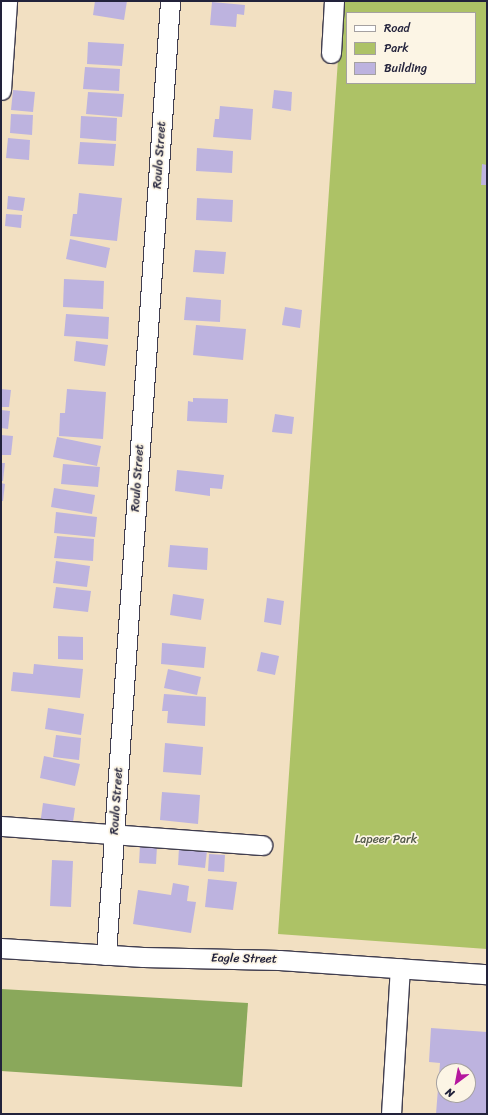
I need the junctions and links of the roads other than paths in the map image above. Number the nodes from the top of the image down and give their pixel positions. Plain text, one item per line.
1 (7, 1) edge
2 (170, 1) edge
3 (334, 1) edge
4 (331, 53) dead end
5 (1, 90) edge
6 (1, 826) edge
7 (114, 834) junction
8 (262, 845) dead end
9 (1, 948) edge
10 (106, 955) junction
11 (400, 968) junction
12 (487, 974) edge
13 (391, 1114) edge

1 - 5 street
2 - 7 street, Roulo Street
3 - 4 street
6 - 7 street
7 - 8 street
7 - 10 street, Roulo Street
9 - 10 street, Eagle Street
10 - 11 street, Eagle Street
11 - 12 street, Eagle Street
11 - 13 street

